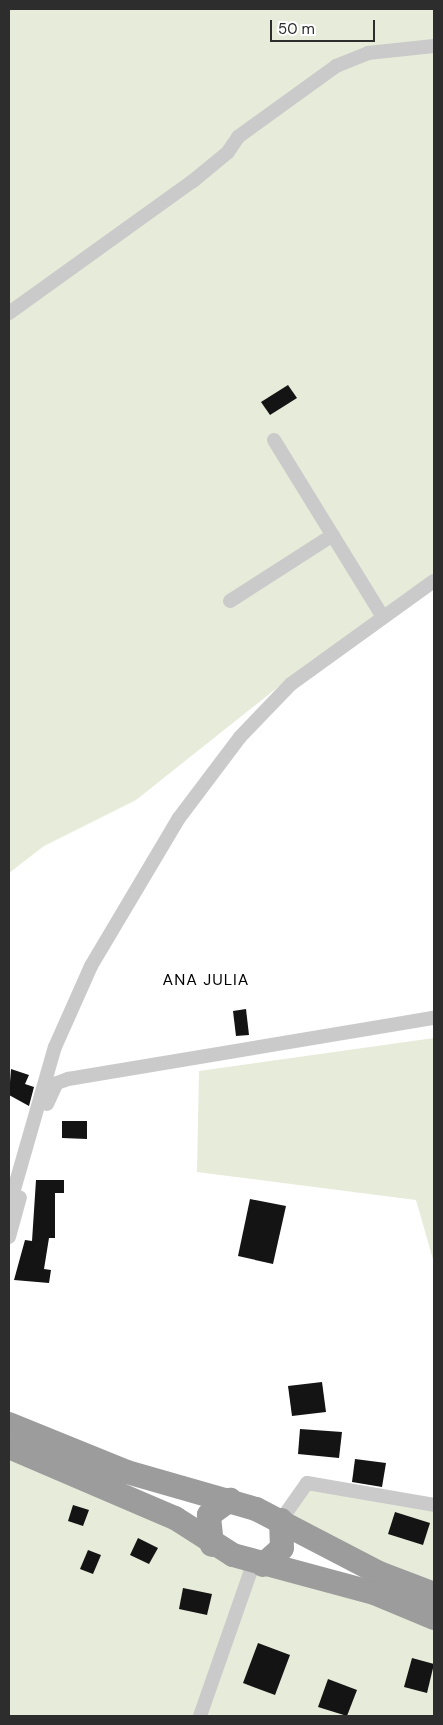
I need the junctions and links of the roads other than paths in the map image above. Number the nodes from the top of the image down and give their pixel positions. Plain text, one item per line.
1 (434, 46) edge
2 (9, 313) edge
3 (274, 440) dead end
4 (333, 535) junction
5 (434, 581) edge
6 (230, 601) dead end
7 (383, 617) junction
8 (434, 1018) edge
9 (9, 1207) edge
10 (9, 1237) edge
11 (9, 1424) edge
12 (9, 1447) edge
13 (230, 1500) junction
14 (434, 1505) edge
15 (282, 1520) junction
16 (212, 1545) junction
17 (258, 1564) junction
18 (434, 1594) edge
19 (434, 1618) edge
20 (200, 1716) edge

1 - 2 street
3 - 4 street
4 - 6 street
4 - 7 street
5 - 7 street
7 - 9 street
8 - 10 street
11 - 13 highway
12 - 16 highway
13 - 15 highway
13 - 16 highway
14 - 15 street
15 - 17 highway
15 - 18 highway
16 - 17 highway
17 - 19 highway
17 - 20 street

